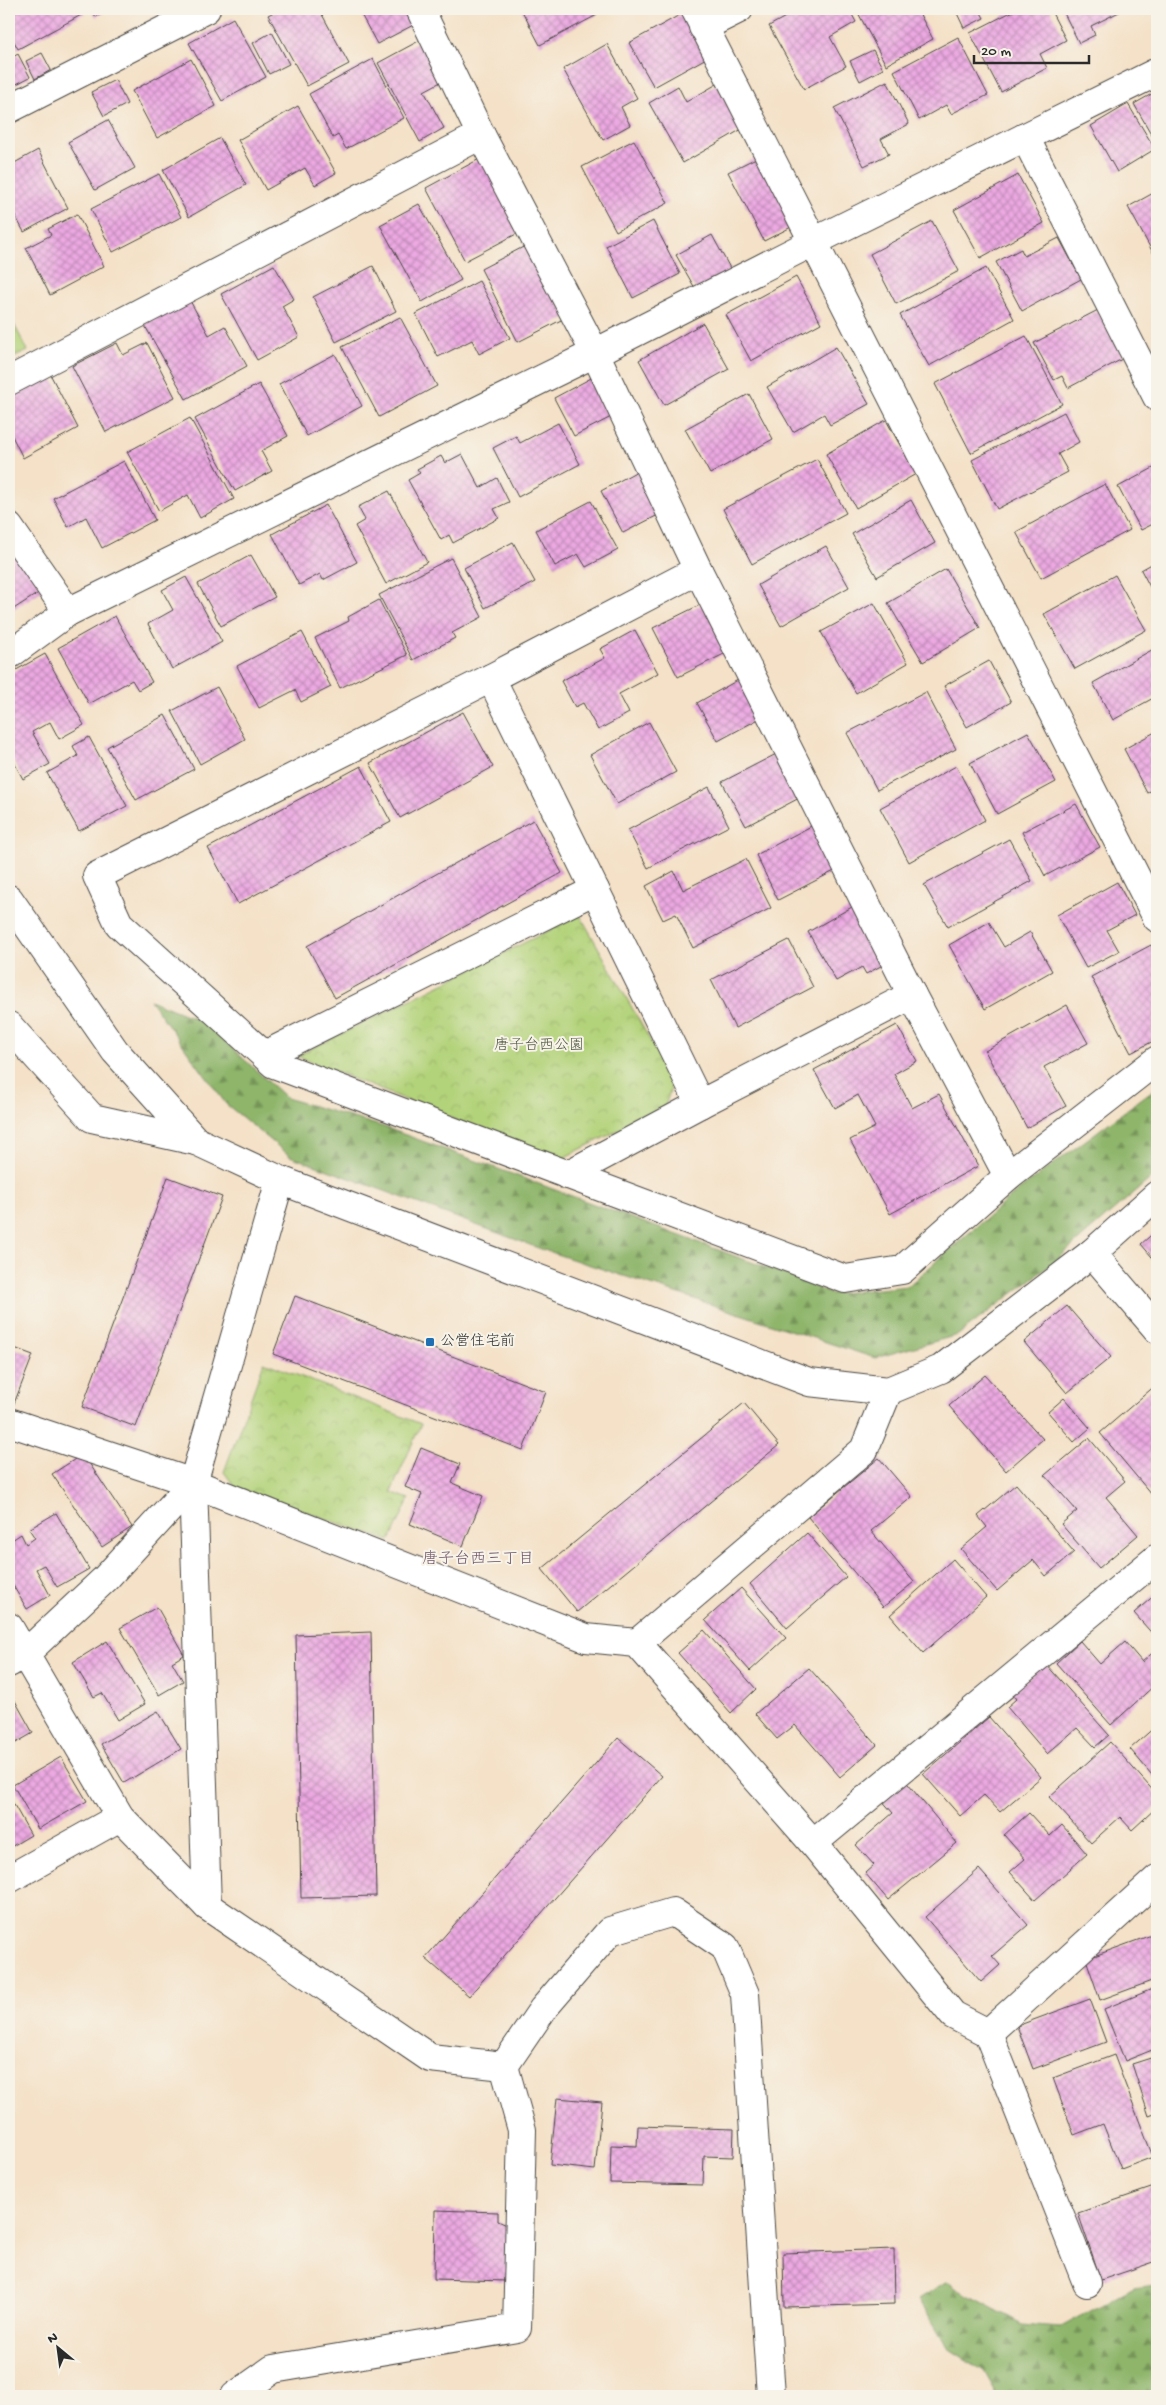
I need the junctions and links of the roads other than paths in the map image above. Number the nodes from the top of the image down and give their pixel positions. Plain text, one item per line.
1 (206, 9) edge
2 (420, 9) edge
3 (739, 9) edge
4 (699, 18) edge
5 (1157, 72) edge
6 (9, 109) edge
7 (481, 135) junction
8 (1025, 137) junction
9 (813, 242) junction
10 (595, 353) junction
11 (9, 381) edge
12 (1157, 397) edge
13 (9, 527) edge
14 (698, 570) junction
15 (68, 612) junction
16 (9, 655) edge
17 (491, 678) junction
18 (595, 890) junction
19 (9, 899) edge
20 (1157, 918) edge
21 (912, 995) junction
22 (9, 1026) edge
23 (264, 1055) junction
24 (1157, 1060) edge
25 (700, 1104) junction
26 (196, 1141) junction
27 (568, 1175) junction
28 (1008, 1176) junction
29 (280, 1180) junction
30 (1157, 1195) edge
31 (1092, 1253) junction
32 (1157, 1329) edge
33 (888, 1391) junction
34 (9, 1422) edge
35 (193, 1483) junction
36 (1157, 1558) edge
37 (9, 1627) edge
38 (637, 1643) junction
39 (17, 1658) edge
40 (120, 1817) junction
41 (813, 1843) junction
42 (9, 1879) edge
43 (1157, 1879) edge
44 (207, 1906) junction
45 (988, 2033) junction
46 (504, 2066) junction
47 (1087, 2283) dead end
48 (235, 2396) edge
49 (771, 2396) edge

1 - 6 street
2 - 7 street
3 - 4 street
4 - 9 street
5 - 8 street
7 - 10 street
7 - 11 street
8 - 9 street
8 - 12 street
9 - 10 street
9 - 20 street
10 - 14 street
10 - 15 street
13 - 15 street
14 - 17 street
14 - 21 street
15 - 16 street
17 - 18 street
17 - 23 street
18 - 23 street
18 - 25 street
19 - 26 street
21 - 25 street
21 - 28 street
22 - 26 street
23 - 27 street
24 - 28 street
25 - 27 street
26 - 29 street
27 - 28 street
29 - 33 street
29 - 35 street
30 - 31 street
31 - 32 street
31 - 33 street
33 - 38 street
34 - 35 street
35 - 38 street
35 - 39 street
35 - 44 street
36 - 41 street
37 - 39 street
38 - 41 street
39 - 40 street
40 - 42 street
40 - 44 street
41 - 45 street
43 - 45 street
44 - 46 street
45 - 47 street
46 - 48 street
46 - 49 street

